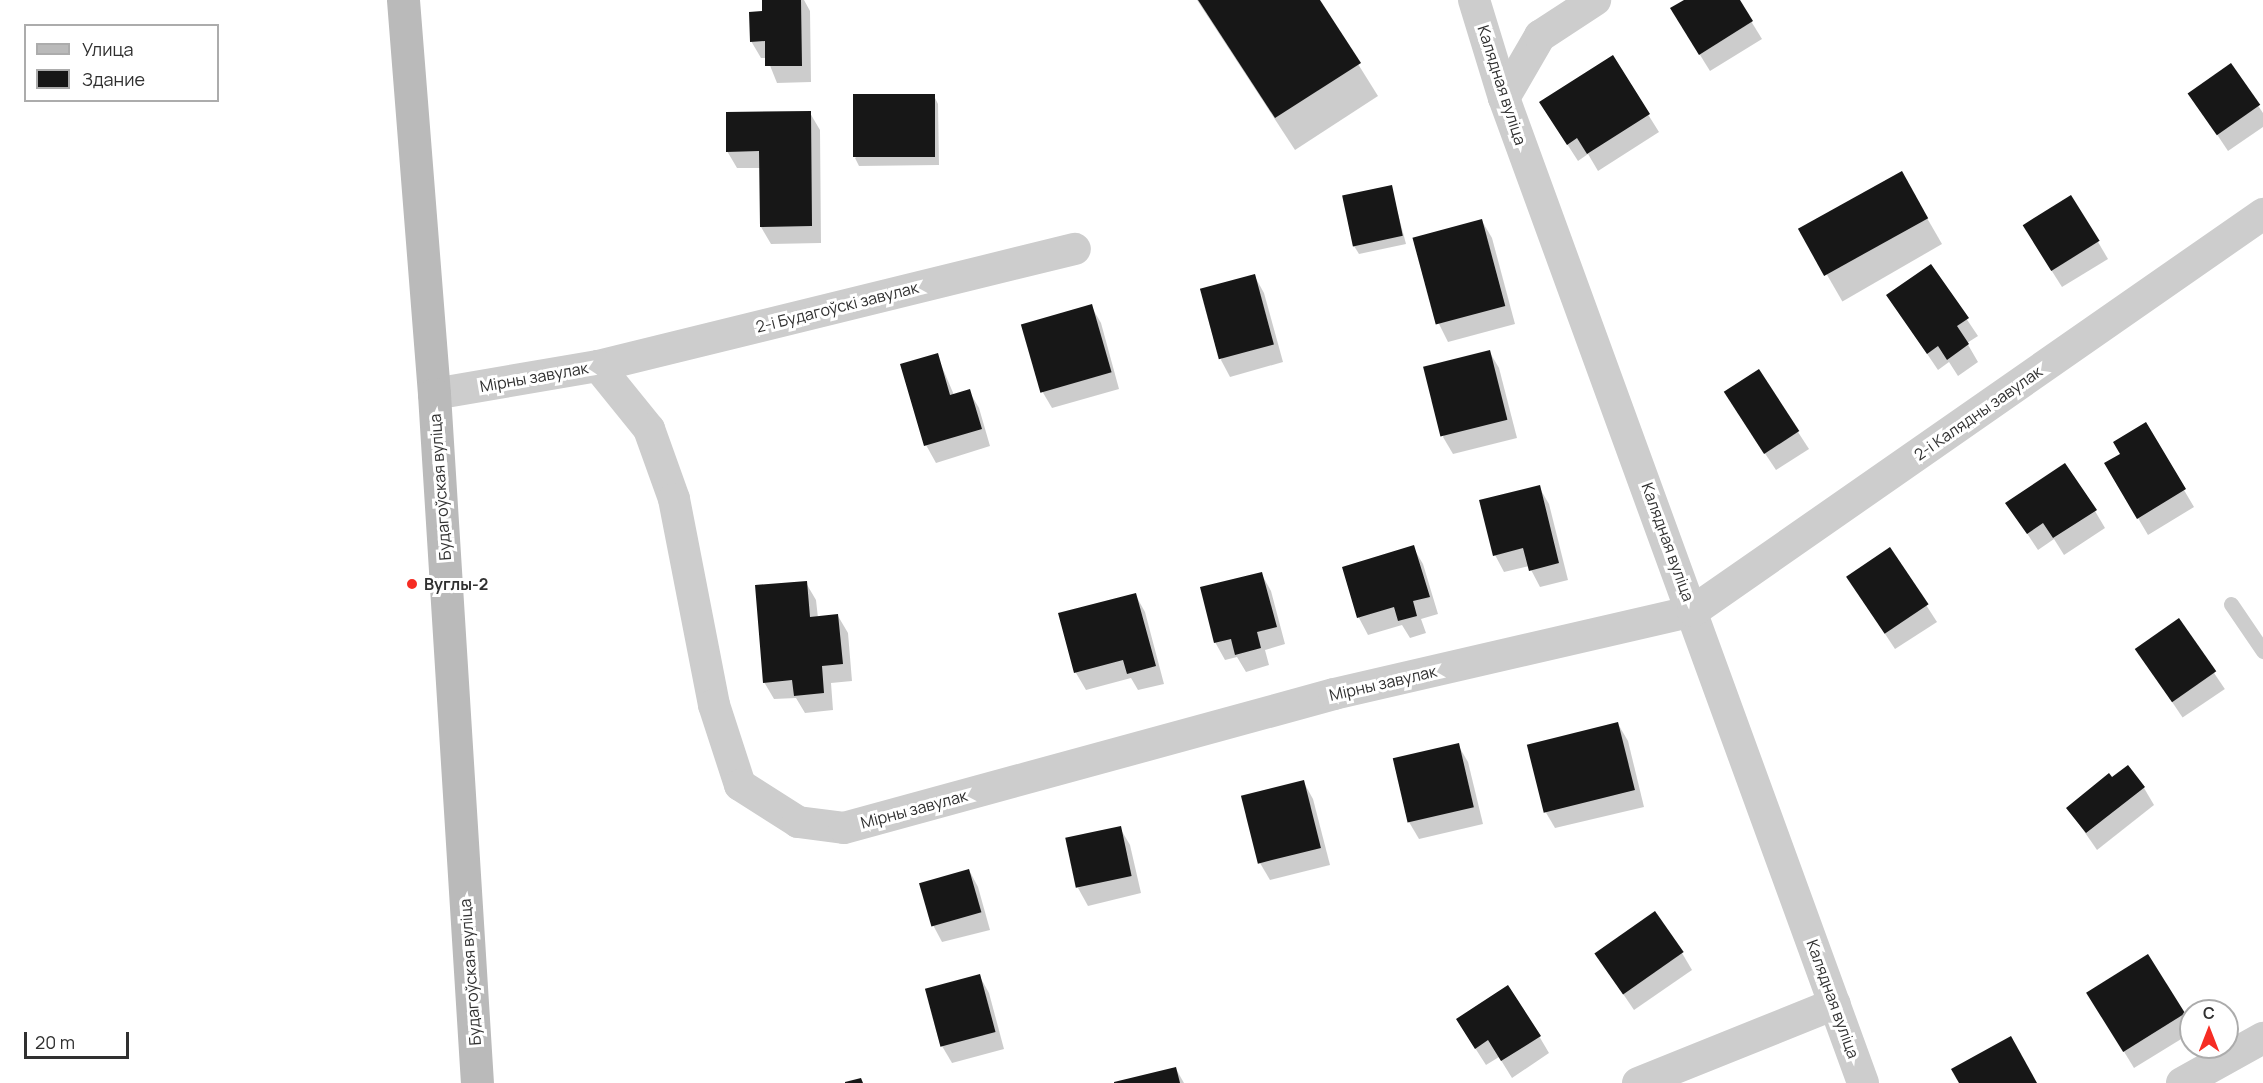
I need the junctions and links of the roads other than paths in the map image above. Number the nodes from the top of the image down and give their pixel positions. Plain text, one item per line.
1 (403, 0) edge
2 (1474, 0) edge
3 (1595, 0) edge
4 (1504, 98) junction
5 (2263, 214) edge
6 (1075, 249) dead end
7 (598, 366) junction
8 (434, 394) junction
9 (2231, 604) dead end
10 (1693, 611) junction
11 (2263, 651) edge
12 (1835, 1004) junction
13 (2263, 1038) edge
14 (477, 1083) edge
15 (1638, 1083) edge
16 (1863, 1083) edge
17 (2182, 1083) edge

1 - 8 street, Будагоўская вуліца
2 - 4 street, Калядная вуліца
3 - 4 street
4 - 10 street, Калядная вуліца
5 - 10 street, 2-і Калядны завулак
6 - 7 street, 2-і Будагоўскі завулак
7 - 8 street, Мірны завулак
7 - 10 street, Мірны завулак
8 - 14 street, Будагоўская вуліца
9 - 11 lane
10 - 12 street, Калядная вуліца
12 - 15 street
12 - 16 street, Калядная вуліца
13 - 17 street

